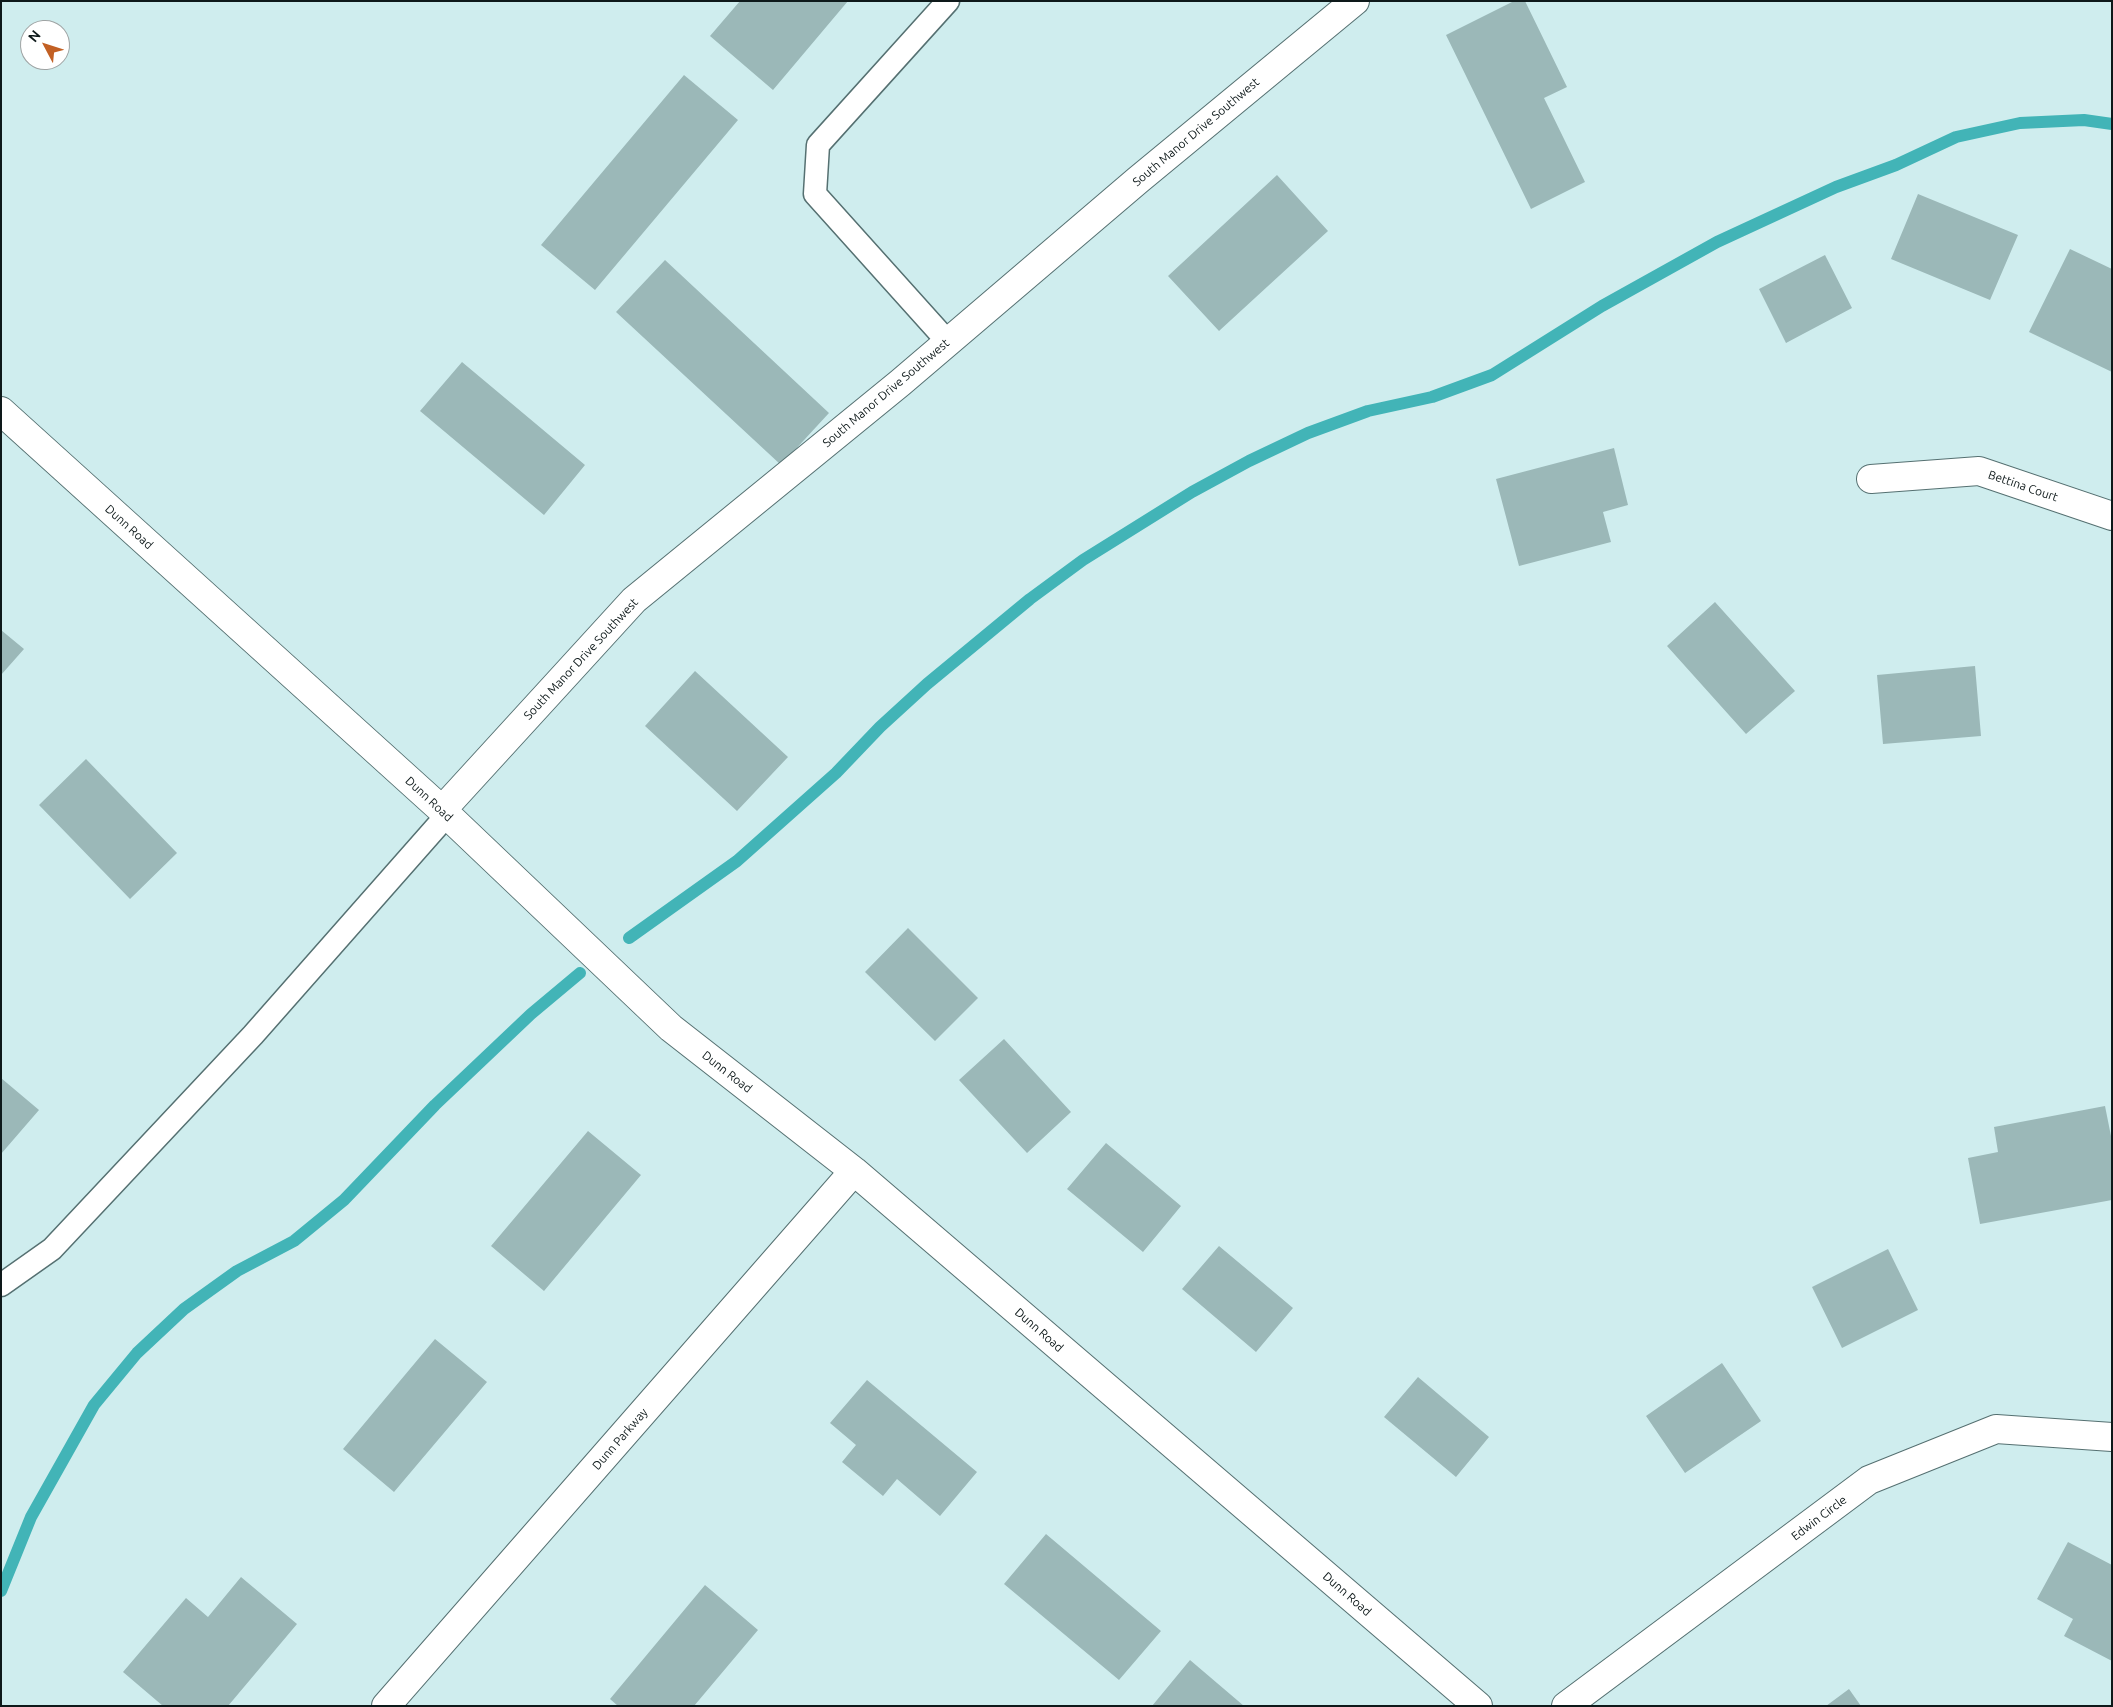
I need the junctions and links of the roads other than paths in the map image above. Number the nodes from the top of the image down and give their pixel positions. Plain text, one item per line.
1 (948, 1) edge
2 (1355, 1) edge
3 (948, 342) junction
4 (1, 411) edge
5 (1871, 479) dead end
6 (2112, 516) edge
7 (444, 812) junction
8 (854, 1171) junction
9 (1, 1285) edge
10 (2112, 1437) edge
11 (386, 1706) edge
12 (1478, 1706) edge
13 (1566, 1706) edge

1 - 3 lane
2 - 3 street, South Manor Drive Southwest
3 - 7 street, South Manor Drive Southwest
4 - 7 street, Dunn Road
5 - 6 street, Bettina Court
7 - 8 street, Dunn Road
7 - 9 lane
8 - 11 street, Dunn Parkway
8 - 12 street, Dunn Road
10 - 13 street, Edwin Circle

